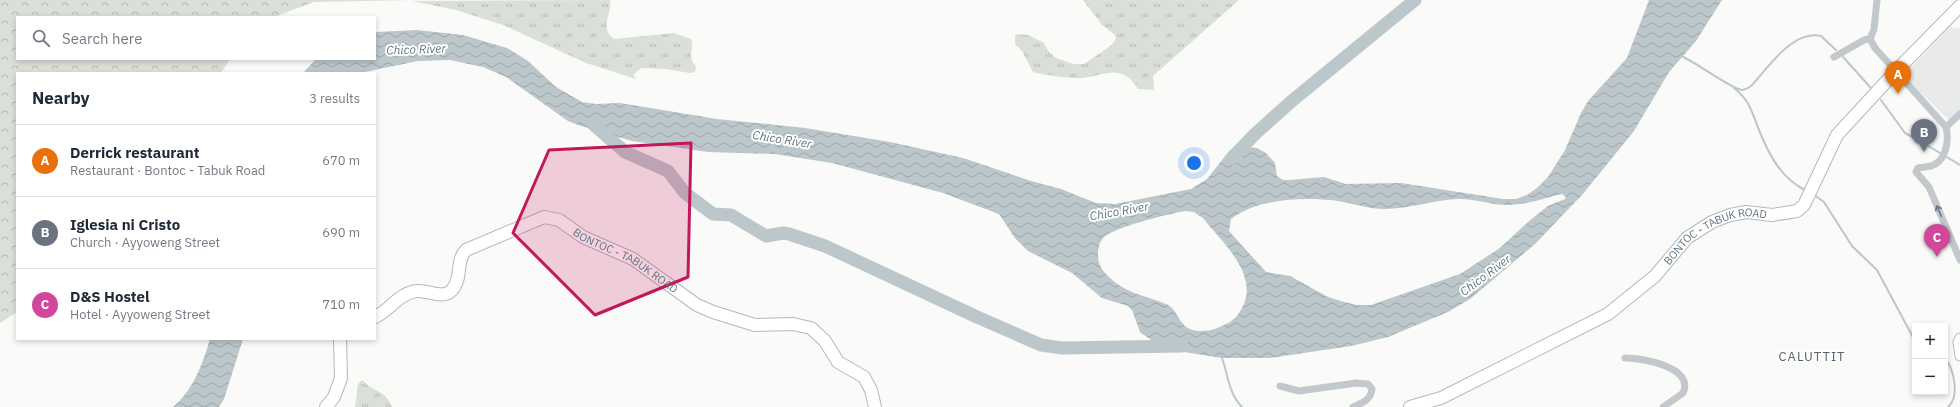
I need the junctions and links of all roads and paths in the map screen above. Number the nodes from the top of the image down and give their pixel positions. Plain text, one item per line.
1 (1877, 0) edge
2 (1960, 6) edge
3 (1870, 39) junction
4 (1834, 57) dead end
5 (1896, 71) junction
6 (1960, 114) edge
7 (1946, 127) junction
8 (1960, 260) edge
9 (376, 316) edge
10 (1960, 338) edge
11 (340, 340) edge
12 (1960, 356) edge
13 (1625, 358) dead end
14 (1280, 386) dead end
15 (326, 407) edge
16 (875, 407) edge
17 (1353, 407) edge
18 (1410, 407) edge
19 (1663, 407) edge

1 - 3 street
2 - 5 highway, BONTOC - TABUK ROAD
3 - 4 street
3 - 5 street
5 - 7 street
5 - 18 highway, BONTOC - TABUK ROAD
6 - 7 street
8 -> 7 street
9 - 16 highway, BONTOC - TABUK ROAD
10 - 12 street
11 - 15 highway
13 - 19 street
14 - 17 street

